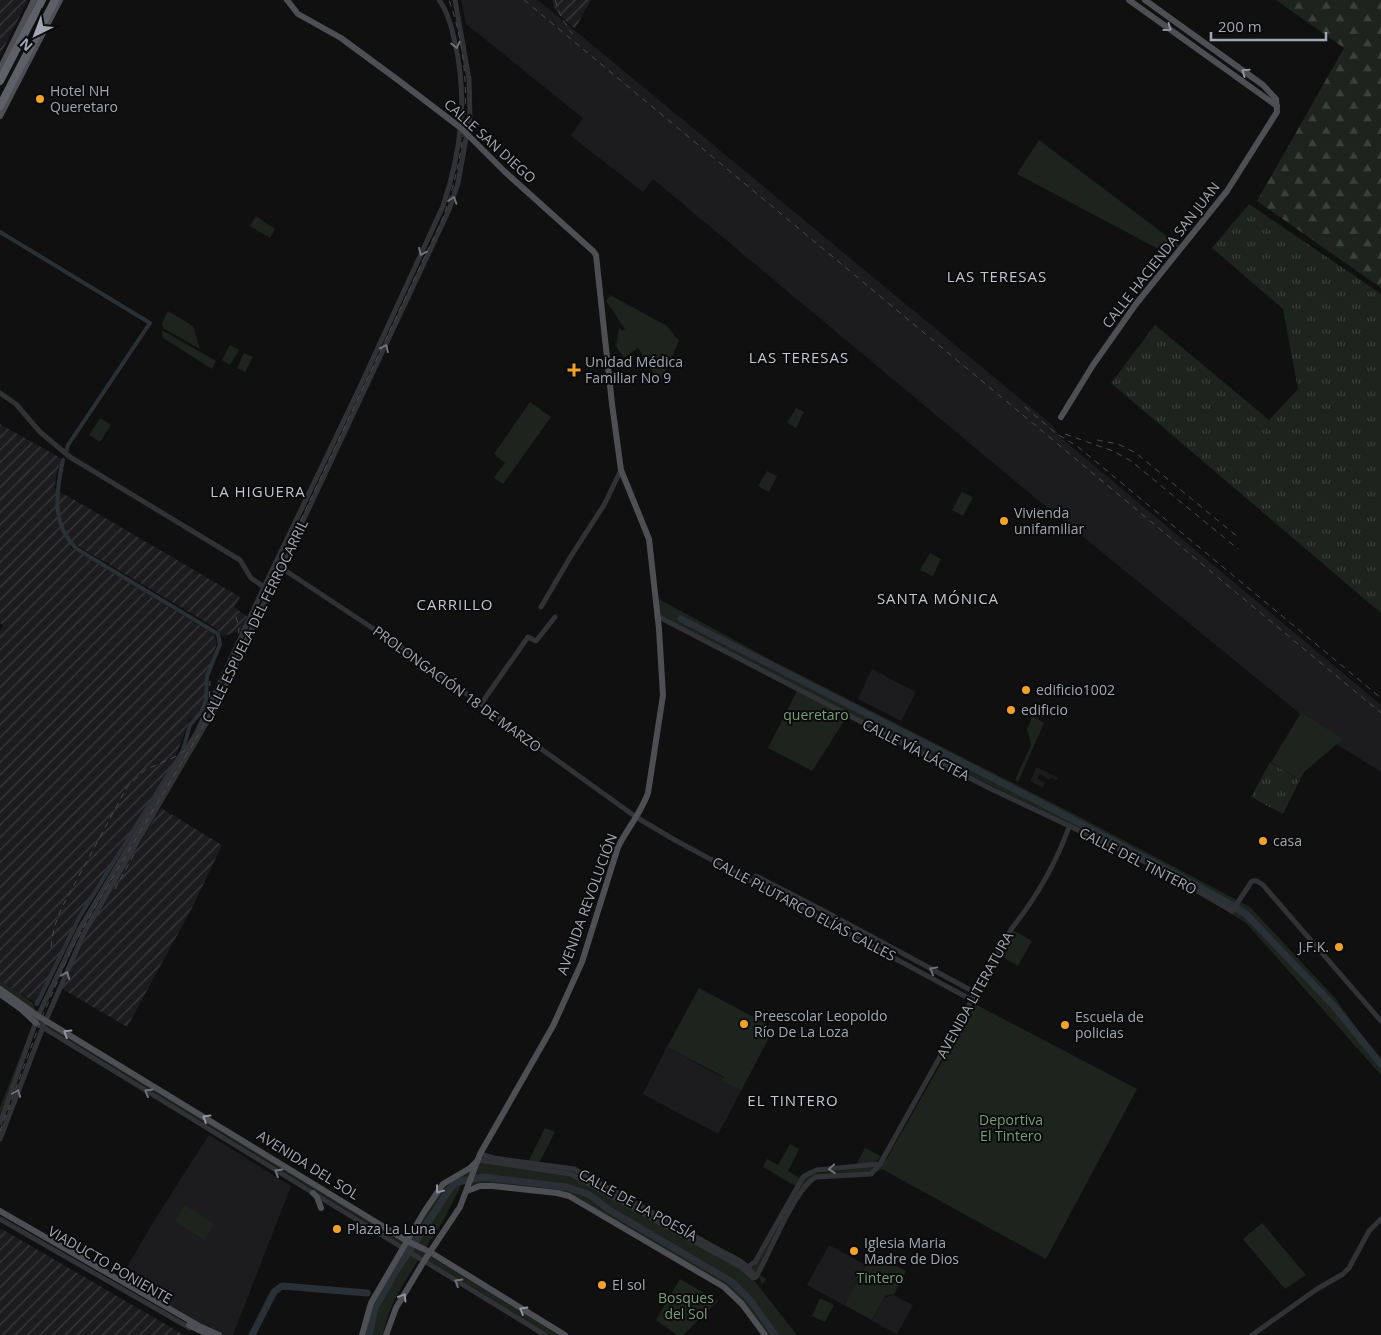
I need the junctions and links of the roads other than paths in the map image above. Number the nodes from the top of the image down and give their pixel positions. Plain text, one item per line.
1 (36, 0) edge
2 (42, 0) edge
3 (55, 0) edge
4 (60, 0) edge
5 (287, 0) edge
6 (439, 0) edge
7 (456, 0) edge
8 (1129, 0) edge
9 (1145, 0) edge
10 (1, 76) edge
11 (4, 104) edge
12 (1277, 106) junction
13 (0, 116) edge
14 (461, 128) junction
15 (467, 134) junction
16 (606, 347) joint
17 (0, 393) edge
18 (1061, 417) dead end
19 (621, 470) junction
20 (303, 506) junction
21 (309, 509) junction
22 (275, 564) junction
23 (281, 568) junction
24 (264, 587) junction
25 (541, 608) dead end
26 (657, 616) junction
27 (555, 617) dead end
28 (481, 704) junction
29 (636, 817) junction
30 (1069, 827) junction
31 (754, 879) junction
32 (1343, 979) junction
33 (0, 989) edge
34 (0, 994) edge
35 (976, 994) junction
36 (972, 1000) junction
37 (38, 1016) junction
38 (46, 1020) junction
39 (1381, 1021) edge
40 (36, 1023) junction
41 (1381, 1026) edge
42 (43, 1028) junction
43 (0, 1123) edge
44 (0, 1139) edge
45 (479, 1157) junction
46 (880, 1164) junction
47 (467, 1190) junction
48 (313, 1193) junction
49 (321, 1208) dead end
50 (0, 1211) edge
51 (0, 1217) edge
52 (1381, 1219) edge
53 (410, 1243) junction
54 (406, 1249) junction
55 (430, 1252) junction
56 (422, 1260) junction
57 (747, 1268) junction
58 (755, 1277) joint
59 (204, 1335) edge
60 (208, 1335) edge
61 (219, 1335) edge
62 (362, 1335) edge
63 (386, 1335) edge
64 (545, 1335) edge
65 (565, 1335) edge
66 (765, 1335) edge
67 (1252, 1335) edge

1 - 10 main road
2 - 10 highway
3 - 11 highway
4 - 11 main road
5 - 14 main road, CALLE SAN DIEGO
6 -> 14 street, CALLE ESPUELA DEL FERROCARRIL
7 - 15 street, CALLE ESPUELA DEL FERROCARRIL
8 -> 12 main road
12 -> 9 main road
11 - 13 main road
12 - 18 main road, CALLE HACIENDA SAN JUAN
14 - 15 main road, CALLE SAN DIEGO
14 -> 20 street, CALLE ESPUELA DEL FERROCARRIL
15 - 16 main road, CALLE SAN DIEGO
21 -> 15 street, CALLE ESPUELA DEL FERROCARRIL
16 - 19 main road, AVENIDA REVOLUCIÓN
17 - 24 street
19 - 25 street
19 - 26 main road, AVENIDA REVOLUCIÓN
20 - 21 street
20 - 22 street, CALLE ESPUELA DEL FERROCARRIL
21 - 23 street, CALLE ESPUELA DEL FERROCARRIL
22 - 23 street, PROLONGACIÓN 18 DE MARZO
22 - 24 street, CALLE ESPUELA DEL FERROCARRIL
23 - 28 street, PROLONGACIÓN 18 DE MARZO
38 -> 23 street, CALLE ESPUELA DEL FERROCARRIL
24 - 37 street, CALLE ESPUELA DEL FERROCARRIL
26 - 29 main road, AVENIDA REVOLUCIÓN
26 - 30 street, CALLE VÍA LÁCTEA
27 - 28 street
28 - 29 street, PROLONGACIÓN 18 DE MARZO
29 - 31 street, CALLE PLUTARCO ELÍAS CALLES
29 - 45 main road, AVENIDA REVOLUCIÓN
30 - 32 street, CALLE DEL TINTERO
30 - 35 street, AVENIDA LITERATURA
35 -> 31 street, CALLE PLUTARCO ELÍAS CALLES
31 - 36 street, CALLE PLUTARCO ELÍAS CALLES
32 - 39 street
32 - 41 street
33 - 37 main road, AVENIDA DEL SOL
34 - 40 main road
35 - 36 street, AVENIDA LITERATURA
36 - 46 street, AVENIDA LITERATURA
37 - 38 main road, AVENIDA DEL SOL
37 - 40 street, CALLE ESPUELA DEL FERROCARRIL
38 - 42 street, CALLE ESPUELA DEL FERROCARRIL
53 -> 38 main road, AVENIDA DEL SOL
40 - 42 street, AVENIDA DEL SOL
40 - 43 street, CALLE ESPUELA DEL FERROCARRIL
44 -> 42 street, CALLE ESPUELA DEL FERROCARRIL
48 -> 42 street, AVENIDA DEL SOL
45 - 47 main road, AVENIDA REVOLUCIÓN
45 -> 53 main road, AVENIDA REVOLUCIÓN
45 - 57 street, CALLE DE LA POESÍA
46 -> 57 street
46 - 58 street, AVENIDA LITERATURA
47 - 55 main road, AVENIDA REVOLUCIÓN
47 - 66 main road
48 - 49 main road
48 - 54 street, AVENIDA DEL SOL
50 - 61 main road
51 - 59 street
51 - 60 main road, VIADUCTO PONIENTE
52 - 67 street
53 - 54 main road, AVENIDA REVOLUCIÓN
53 - 55 main road, AVENIDA DEL SOL
54 - 56 street, AVENIDA DEL SOL
54 - 62 main road, AVENIDA REVOLUCIÓN
55 - 56 main road, AVENIDA REVOLUCIÓN
65 -> 55 main road, AVENIDA DEL SOL
63 -> 56 main road, AVENIDA REVOLUCIÓN
64 -> 56 street, AVENIDA DEL SOL
57 - 58 street, CALLE DE LA POESÍA

